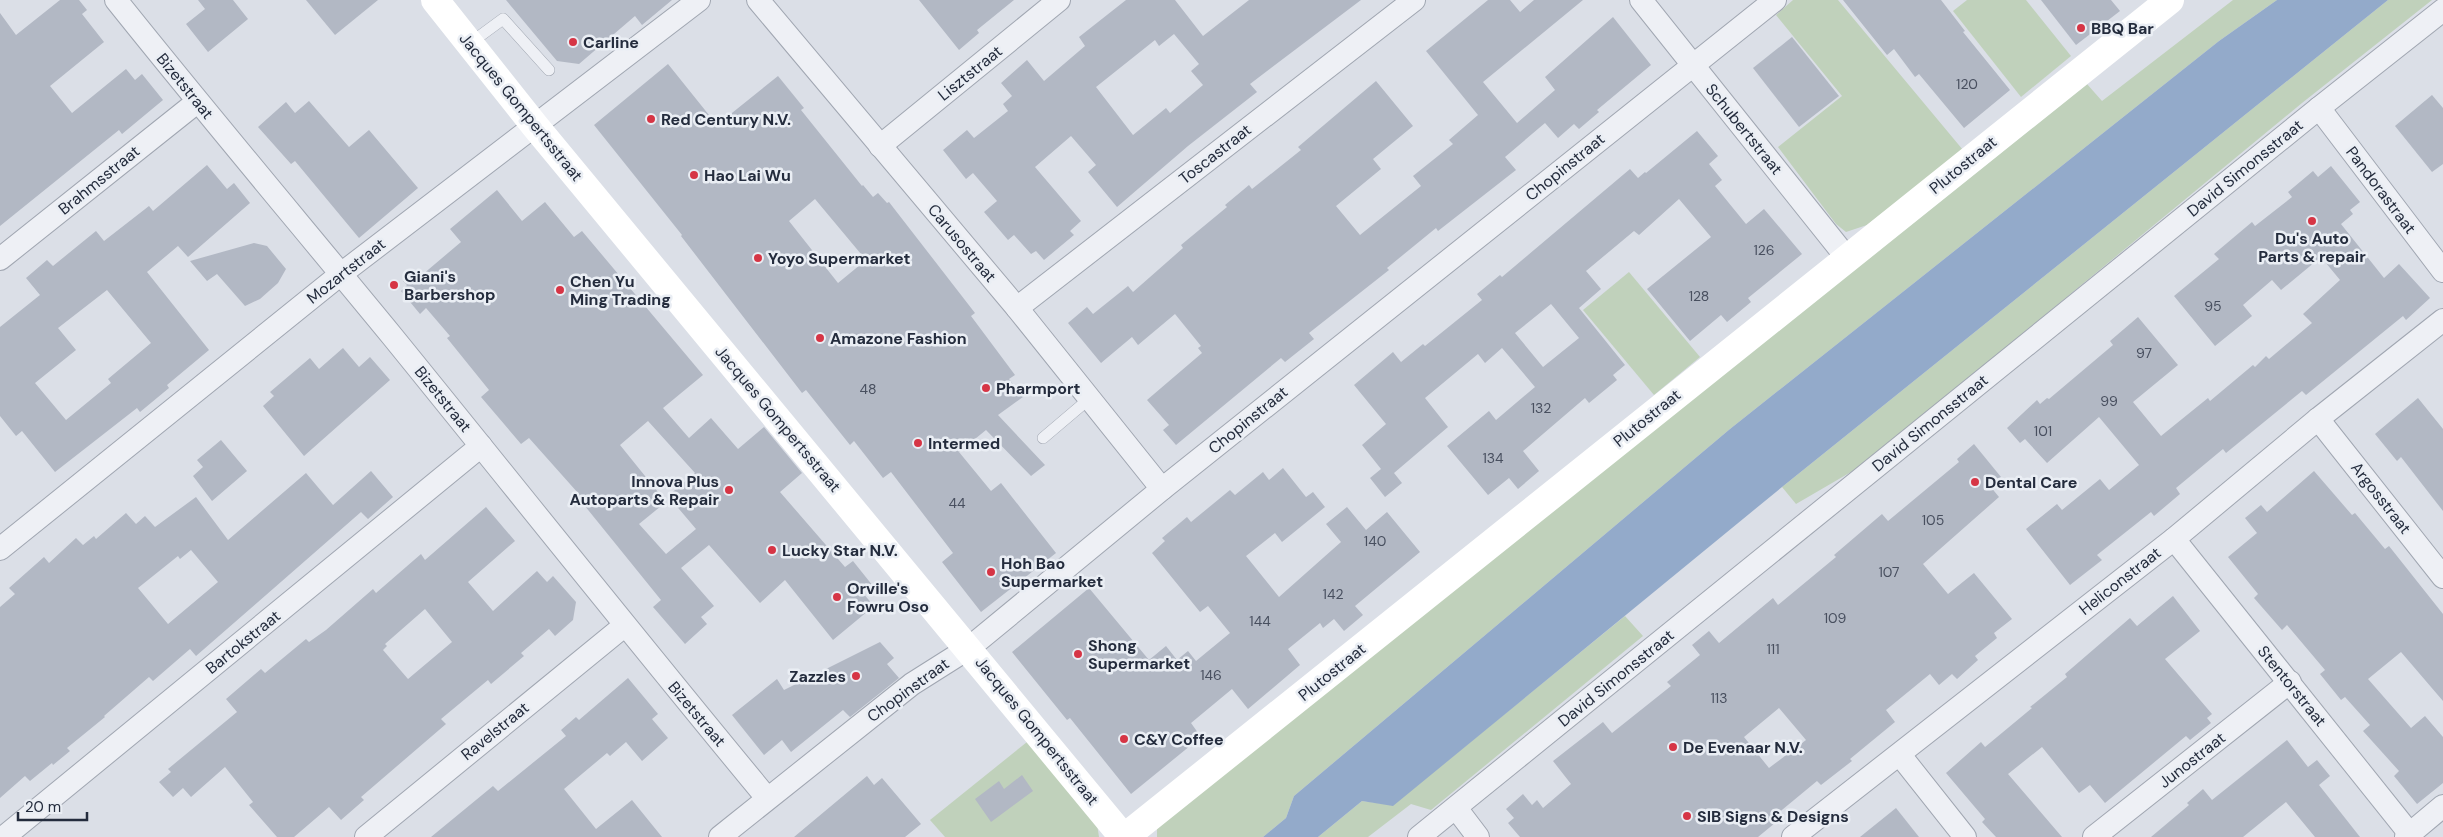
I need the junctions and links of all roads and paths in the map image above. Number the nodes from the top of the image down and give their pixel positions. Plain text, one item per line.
1 (116, 0) edge
2 (435, 0) edge
3 (699, 0) edge
4 (758, 0) edge
5 (1059, 0) edge
6 (1414, 0) edge
7 (1641, 0) edge
8 (1775, 0) edge
9 (2170, 0) edge
10 (2443, 10) edge
11 (469, 44) junction
12 (1693, 65) junction
13 (549, 70) dead end
14 (197, 102) junction
15 (2318, 108) junction
16 (535, 126) junction
17 (880, 146) junction
18 (1846, 258) junction
19 (0, 259) edge
20 (2443, 271) edge
21 (341, 274) junction
22 (1017, 308) junction
23 (2443, 320) edge
24 (1089, 399) junction
25 (2318, 419) junction
26 (1043, 438) dead end
27 (481, 446) junction
28 (1162, 489) junction
29 (2174, 539) junction
30 (0, 549) edge
31 (2443, 577) edge
32 (624, 626) junction
33 (969, 648) junction
34 (2290, 682) junction
35 (1900, 755) junction
36 (767, 798) junction
37 (2443, 806) edge
38 (1456, 808) junction
39 (2408, 835) edge
40 (4, 837) edge
41 (366, 837) edge
42 (720, 837) edge
43 (1124, 837) edge
44 (1419, 837) edge
45 (1478, 837) edge
46 (1792, 837) edge
47 (1965, 837) edge
48 (2094, 837) edge

1 - 14 street, Bizetstraat
2 - 11 street, Jacques Gompertsstraat
3 - 16 street, Mozartstraat
4 - 17 street, Carusostraat
5 - 17 street, Lisztstraat
6 - 22 street, Toscastraat
7 - 12 street, Schubertstraat
8 - 12 street, Chopinstraat
9 - 18 street, Plutostraat
10 - 15 street, David Simonsstraat
11 - 13 lane
11 - 16 street, Jacques Gompertsstraat
12 - 18 street, Schubertstraat
12 - 28 street, Chopinstraat
14 - 19 street, Brahmsstraat
14 - 21 street, Bizetstraat
15 - 20 street, Pandorastraat
15 - 38 street, David Simonsstraat
16 - 21 street, Mozartstraat
16 - 33 street, Jacques Gompertsstraat
17 - 22 street, Carusostraat
18 - 43 street, Plutostraat
21 - 27 street, Bizetstraat
21 - 30 street, Mozartstraat
22 - 24 street, Carusostraat
23 - 25 street, Heliconstraat
24 - 26 lane
24 - 28 street, Carusostraat
25 - 29 street, Heliconstraat
25 - 31 street, Argosstraat
27 - 32 street, Bizetstraat
27 - 40 street, Bartokstraat
28 - 33 street, Chopinstraat
29 - 34 street, Stentorstraat
29 - 35 street, Heliconstraat
32 - 36 street, Bizetstraat
32 - 41 street, Ravelstraat
33 - 36 street, Chopinstraat
33 - 43 street, Jacques Gompertsstraat
34 - 39 street, Stentorstraat
34 - 48 street, Junostraat
35 - 46 street, Heliconstraat
35 - 47 street
36 - 42 street, Chopinstraat
37 - 39 street
38 - 44 street, David Simonsstraat
38 - 45 street

